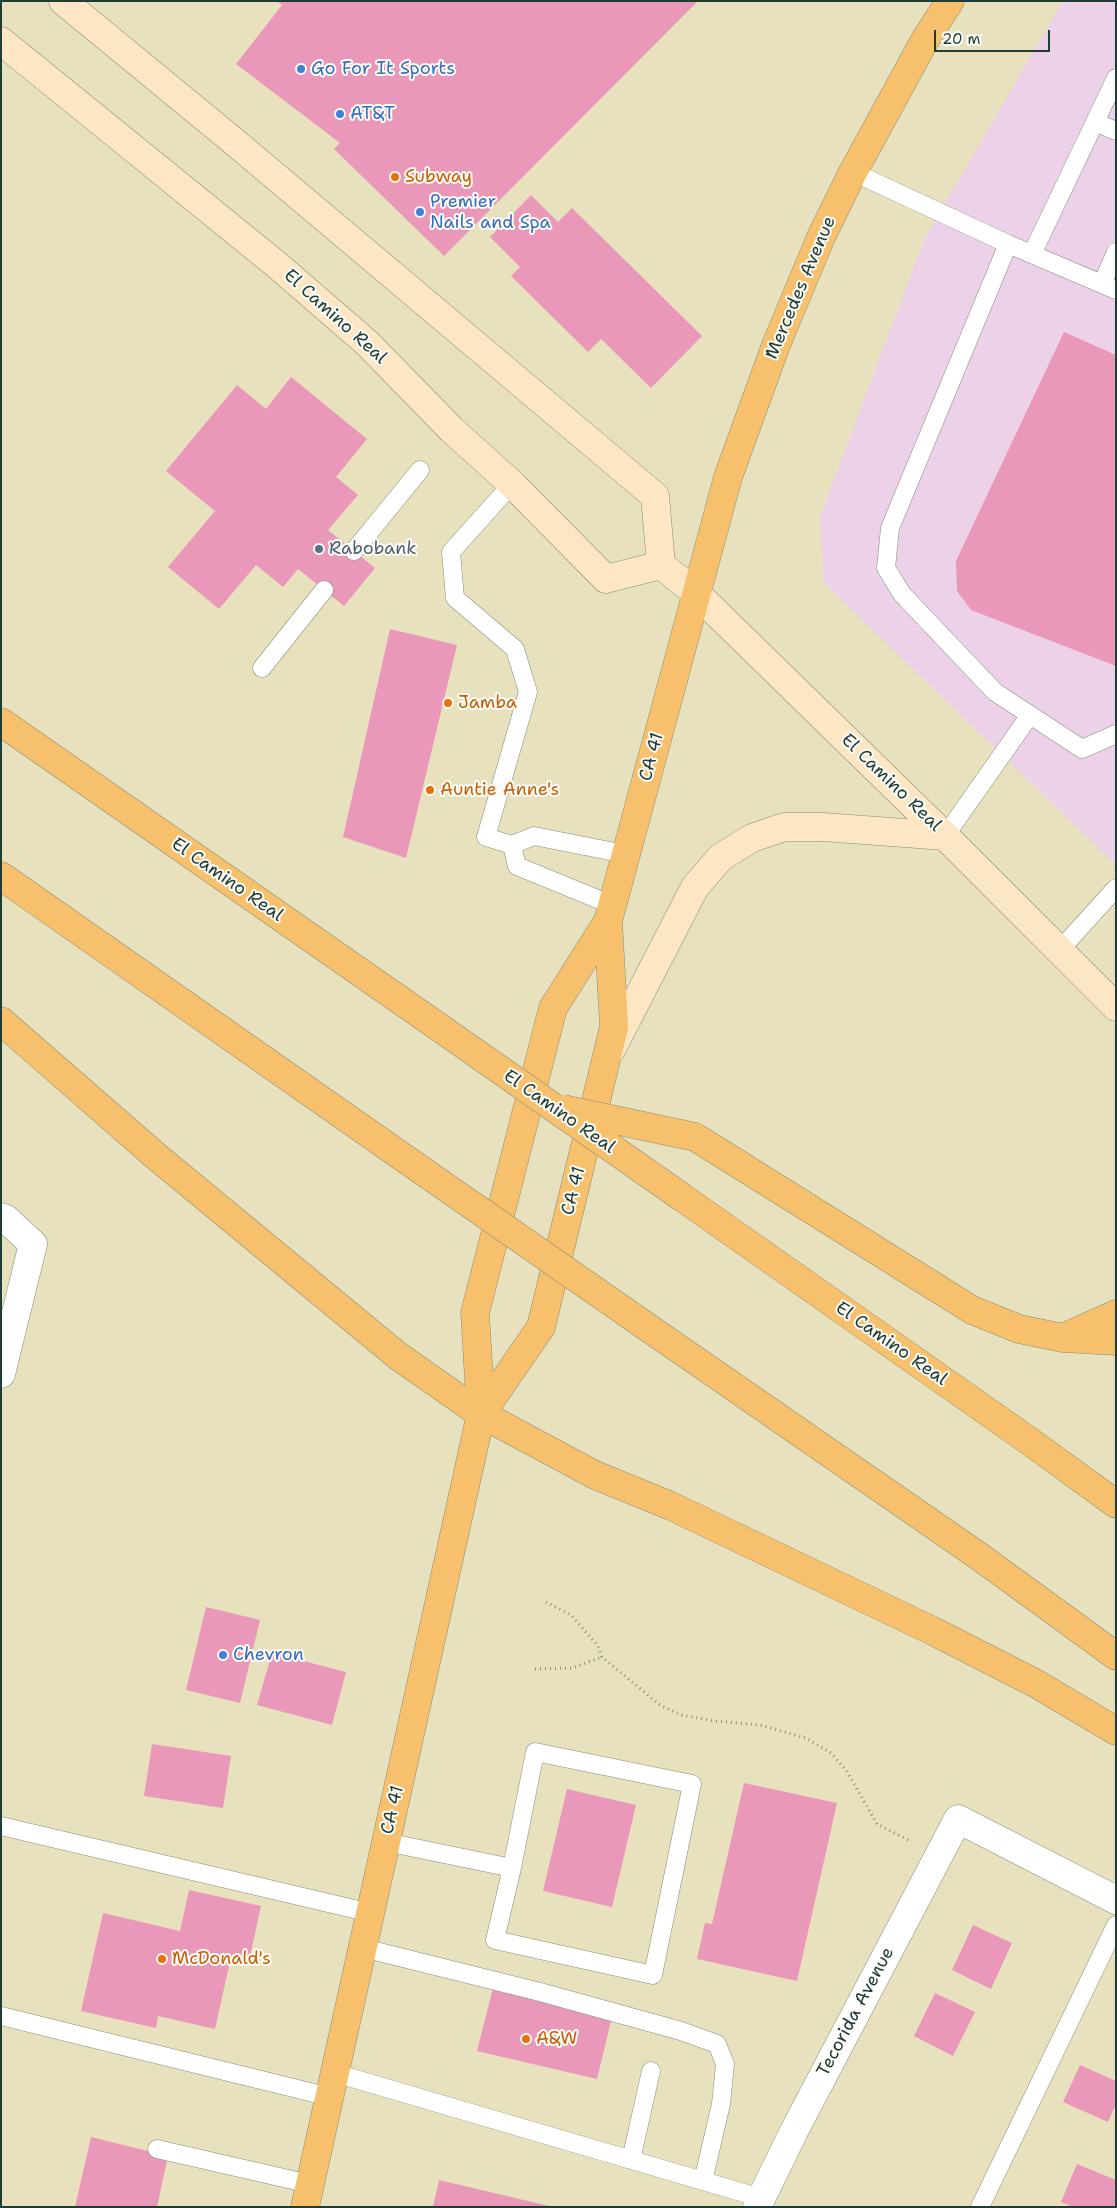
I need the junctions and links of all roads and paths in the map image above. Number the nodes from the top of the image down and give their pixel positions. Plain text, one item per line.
1 (63, 1) edge
2 (950, 1) edge
3 (1, 41) edge
4 (1116, 78) edge
5 (1095, 122) junction
6 (1116, 131) edge
7 (853, 172) junction
8 (1008, 244) junction
9 (1116, 252) edge
10 (1032, 254) junction
11 (1109, 287) edge
12 (420, 470) dead end
13 (512, 484) junction
14 (354, 551) dead end
15 (661, 565) junction
16 (324, 590) dead end
17 (696, 593) junction
18 (262, 668) dead end
19 (1030, 715) junction
20 (1, 722) edge
21 (1116, 734) edge
22 (945, 836) junction
23 (512, 845) junction
24 (625, 854) junction
25 (1, 876) edge
26 (1116, 888) edge
27 (610, 913) junction
28 (1058, 952) junction
29 (1116, 1007) edge
30 (1, 1021) edge
31 (605, 1060) junction
32 (552, 1107) junction
33 (1, 1217) edge
34 (1116, 1314) edge
35 (1063, 1338) junction
36 (1116, 1341) edge
37 (1, 1374) edge
38 (481, 1414) junction
39 (1116, 1504) edge
40 (546, 1602) dead end
41 (1116, 1656) edge
42 (602, 1657) junction
43 (535, 1669) dead end
44 (1116, 1731) edge
45 (1, 1826) edge
46 (386, 1842) junction
47 (939, 1855) junction
48 (512, 1868) junction
49 (1116, 1900) edge
50 (371, 1912) junction
51 (1116, 1925) edge
52 (363, 1948) junction
53 (1, 2016) edge
54 (651, 2071) dead end
55 (333, 2085) junction
56 (157, 2149) dead end
57 (631, 2160) junction
58 (703, 2181) junction
59 (307, 2195) edge
60 (759, 2202) edge
61 (980, 2207) edge

1 - 15 main road
2 - 7 main road, Mercedes Avenue / CA 41
3 - 13 main road, El Camino Real
4 - 5 lane
5 - 6 lane
5 - 10 lane
7 - 8 lane
7 - 17 main road, Mercedes Avenue / CA 41
8 - 10 lane
8 - 19 lane
9 - 11 lane
10 - 11 lane
12 - 14 lane
13 - 15 main road, El Camino Real
13 - 23 lane
15 - 17 main road, El Camino Real
16 - 18 lane
17 - 22 main road, El Camino Real
17 - 24 main road, CA 41 / CA 41
19 - 21 lane
19 - 22 lane
20 - 32 main road, El Camino Real, bridge
22 - 28 main road, El Camino Real
22 - 31 main road
23 - 24 lane
23 - 27 lane
24 - 27 main road, CA 41 / CA 41
25 - 41 main road, bridge
26 - 28 lane
27 - 31 main road, CA 41 / CA 41
27 - 38 main road, CA 41 / CA 41
28 - 29 main road, El Camino Real
30 - 38 main road
31 - 38 main road, CA 41 / CA 41
32 - 35 main road, bridge
32 - 39 main road, El Camino Real, bridge
33 - 37 street
34 - 35 main road
35 - 36 main road
38 - 44 main road
38 - 46 main road, CA 41 / CA 41
40 - 42 path
42 - 43 path
42 - 47 path
45 - 50 lane
46 - 48 lane
46 - 50 main road, CA 41 / CA 41
47 - 49 street, Tecorida Avenue
47 - 60 street, Tecorida Avenue
48 - 48 lane
50 - 52 main road, CA 41 / CA 41
51 - 61 lane
52 - 55 main road, CA 41 / CA 41
52 - 58 lane
53 - 55 lane
54 - 57 lane
55 - 57 lane
55 - 59 main road, CA 41 / CA 41
56 - 59 lane
57 - 58 lane
58 - 60 lane

